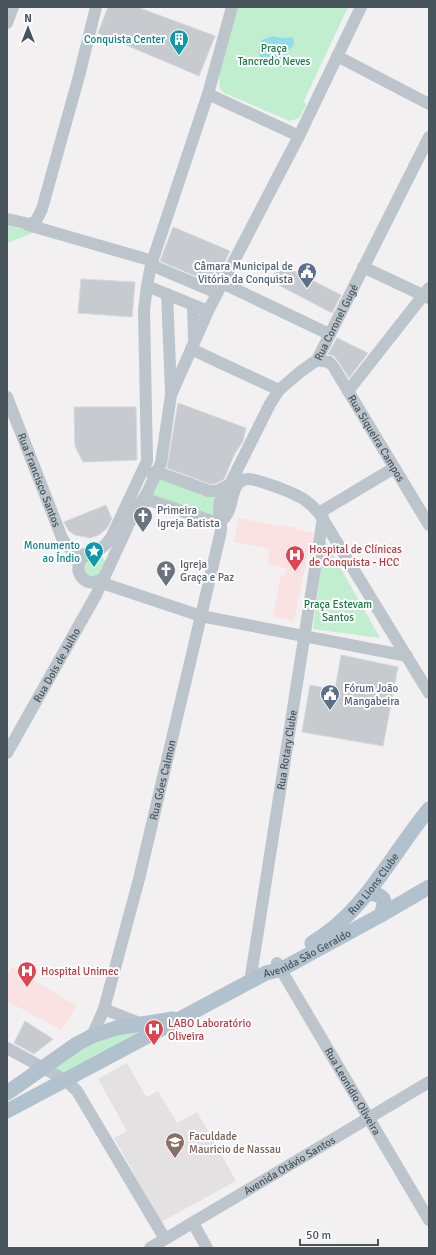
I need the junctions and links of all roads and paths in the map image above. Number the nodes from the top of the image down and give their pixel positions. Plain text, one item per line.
1 (13, 7) edge
2 (96, 7) edge
3 (232, 7) edge
4 (361, 7) edge
5 (7, 23) edge
6 (337, 56) junction
7 (208, 94) junction
8 (429, 104) edge
9 (299, 136) junction
10 (429, 137) edge
11 (7, 219) edge
12 (28, 225) junction
13 (152, 263) junction
14 (363, 267) junction
15 (147, 286) junction
16 (219, 288) junction
17 (167, 294) junction
18 (427, 294) edge
19 (193, 305) junction
20 (208, 311) junction
21 (329, 334) junction
22 (193, 346) junction
23 (317, 360) junction
24 (280, 390) junction
25 (348, 392) junction
26 (171, 395) junction
27 (7, 398) edge
28 (242, 460) junction
29 (394, 468) junction
30 (157, 472) junction
31 (140, 477) junction
32 (254, 480) junction
33 (225, 487) junction
34 (145, 502) junction
35 (321, 516) junction
36 (221, 521) junction
37 (429, 526) edge
38 (87, 554) junction
39 (105, 577) junction
40 (201, 616) junction
41 (305, 636) junction
42 (407, 656) junction
43 (429, 693) edge
44 (7, 753) edge
45 (429, 809) edge
46 (429, 887) edge
47 (368, 893) junction
48 (381, 915) junction
49 (280, 966) junction
50 (250, 982) junction
51 (104, 1009) junction
52 (144, 1030) junction
53 (92, 1036) junction
54 (7, 1048) edge
55 (43, 1069) junction
56 (65, 1080) junction
57 (429, 1082) edge
58 (7, 1093) edge
59 (7, 1112) edge
60 (369, 1117) junction
61 (429, 1220) edge
62 (192, 1223) junction
63 (165, 1239) junction
64 (150, 1248) edge
65 (207, 1248) edge

1 - 5 street
2 - 12 street
3 - 7 street
4 - 6 street
6 - 8 street
6 - 9 street
7 - 9 street
7 - 13 street
9 - 16 street
10 - 14 street, Rua Coronel Gugé
11 - 12 street
12 - 13 street
13 - 15 street
13 - 16 street
14 - 18 street
14 - 21 street, Rua Coronel Gugé
15 - 17 street
15 - 31 street
16 - 20 street
16 - 21 street
17 - 19 street
17 - 26 street
18 - 25 street
19 - 20 street
19 - 22 street
20 - 22 street
21 - 23 street, Rua Coronel Gugé
22 - 24 street
22 - 26 street
23 - 24 street, Rua Coronel Gugé
23 - 25 street, Rua Siqueira Campos
24 - 28 street, Rua Coronel Gugé
25 - 29 street, Rua Siqueira Campos
26 - 30 street, Rua Dois de Julho
27 - 38 street, Rua Francisco Santos
28 - 32 street
28 - 33 street, Rua Coronel Gugé
29 - 35 street
29 - 37 street, Rua Siqueira Campos
30 - 31 street
30 - 33 street
30 - 34 street, Rua Dois de Julho
31 - 38 street
32 - 35 street
32 - 36 street
33 - 36 street, Rua Coronel Gugé
34 - 36 street
34 - 39 street, Rua Dois de Julho
35 - 41 street, Rua Rotary Clube
35 - 42 street
36 - 40 street, Rua Góes Calmon
38 - 39 street
38 - 39 street
39 - 40 street
39 - 44 street, Rua Dois de Julho
40 - 41 street
40 - 51 street, Rua Góes Calmon
41 - 42 street
41 - 50 street, Rua Rotary Clube
42 - 43 street
45 - 47 main road, Rua Lions Clube
46 - 48 main road, Avenida São Geraldo
47 - 48 main road
47 - 49 main road, Rua Lions Clube
48 - 49 main road, Avenida São Geraldo
49 - 50 main road, Avenida São Geraldo
49 - 60 street, Rua Leonídio Oliveira
50 - 52 main road, Avenida São Geraldo
51 - 52 street, Avenida São Geraldo
51 - 53 street, Rua Góes Calmon
52 - 53 main road, Avenida São Geraldo
52 - 56 main road, Avenida São Geraldo
53 - 55 main road, Avenida São Geraldo
54 - 55 street
55 - 56 street
55 - 58 main road, Avenida São Geraldo
56 - 59 main road, Avenida São Geraldo
56 - 63 street
57 - 60 street, Avenida Otávio Santos
60 - 61 street, Rua Leonídio Oliveira
60 - 62 street, Avenida Otávio Santos
62 - 63 street, Avenida Otávio Santos
62 - 65 street
63 - 64 street, Avenida Otávio Santos

